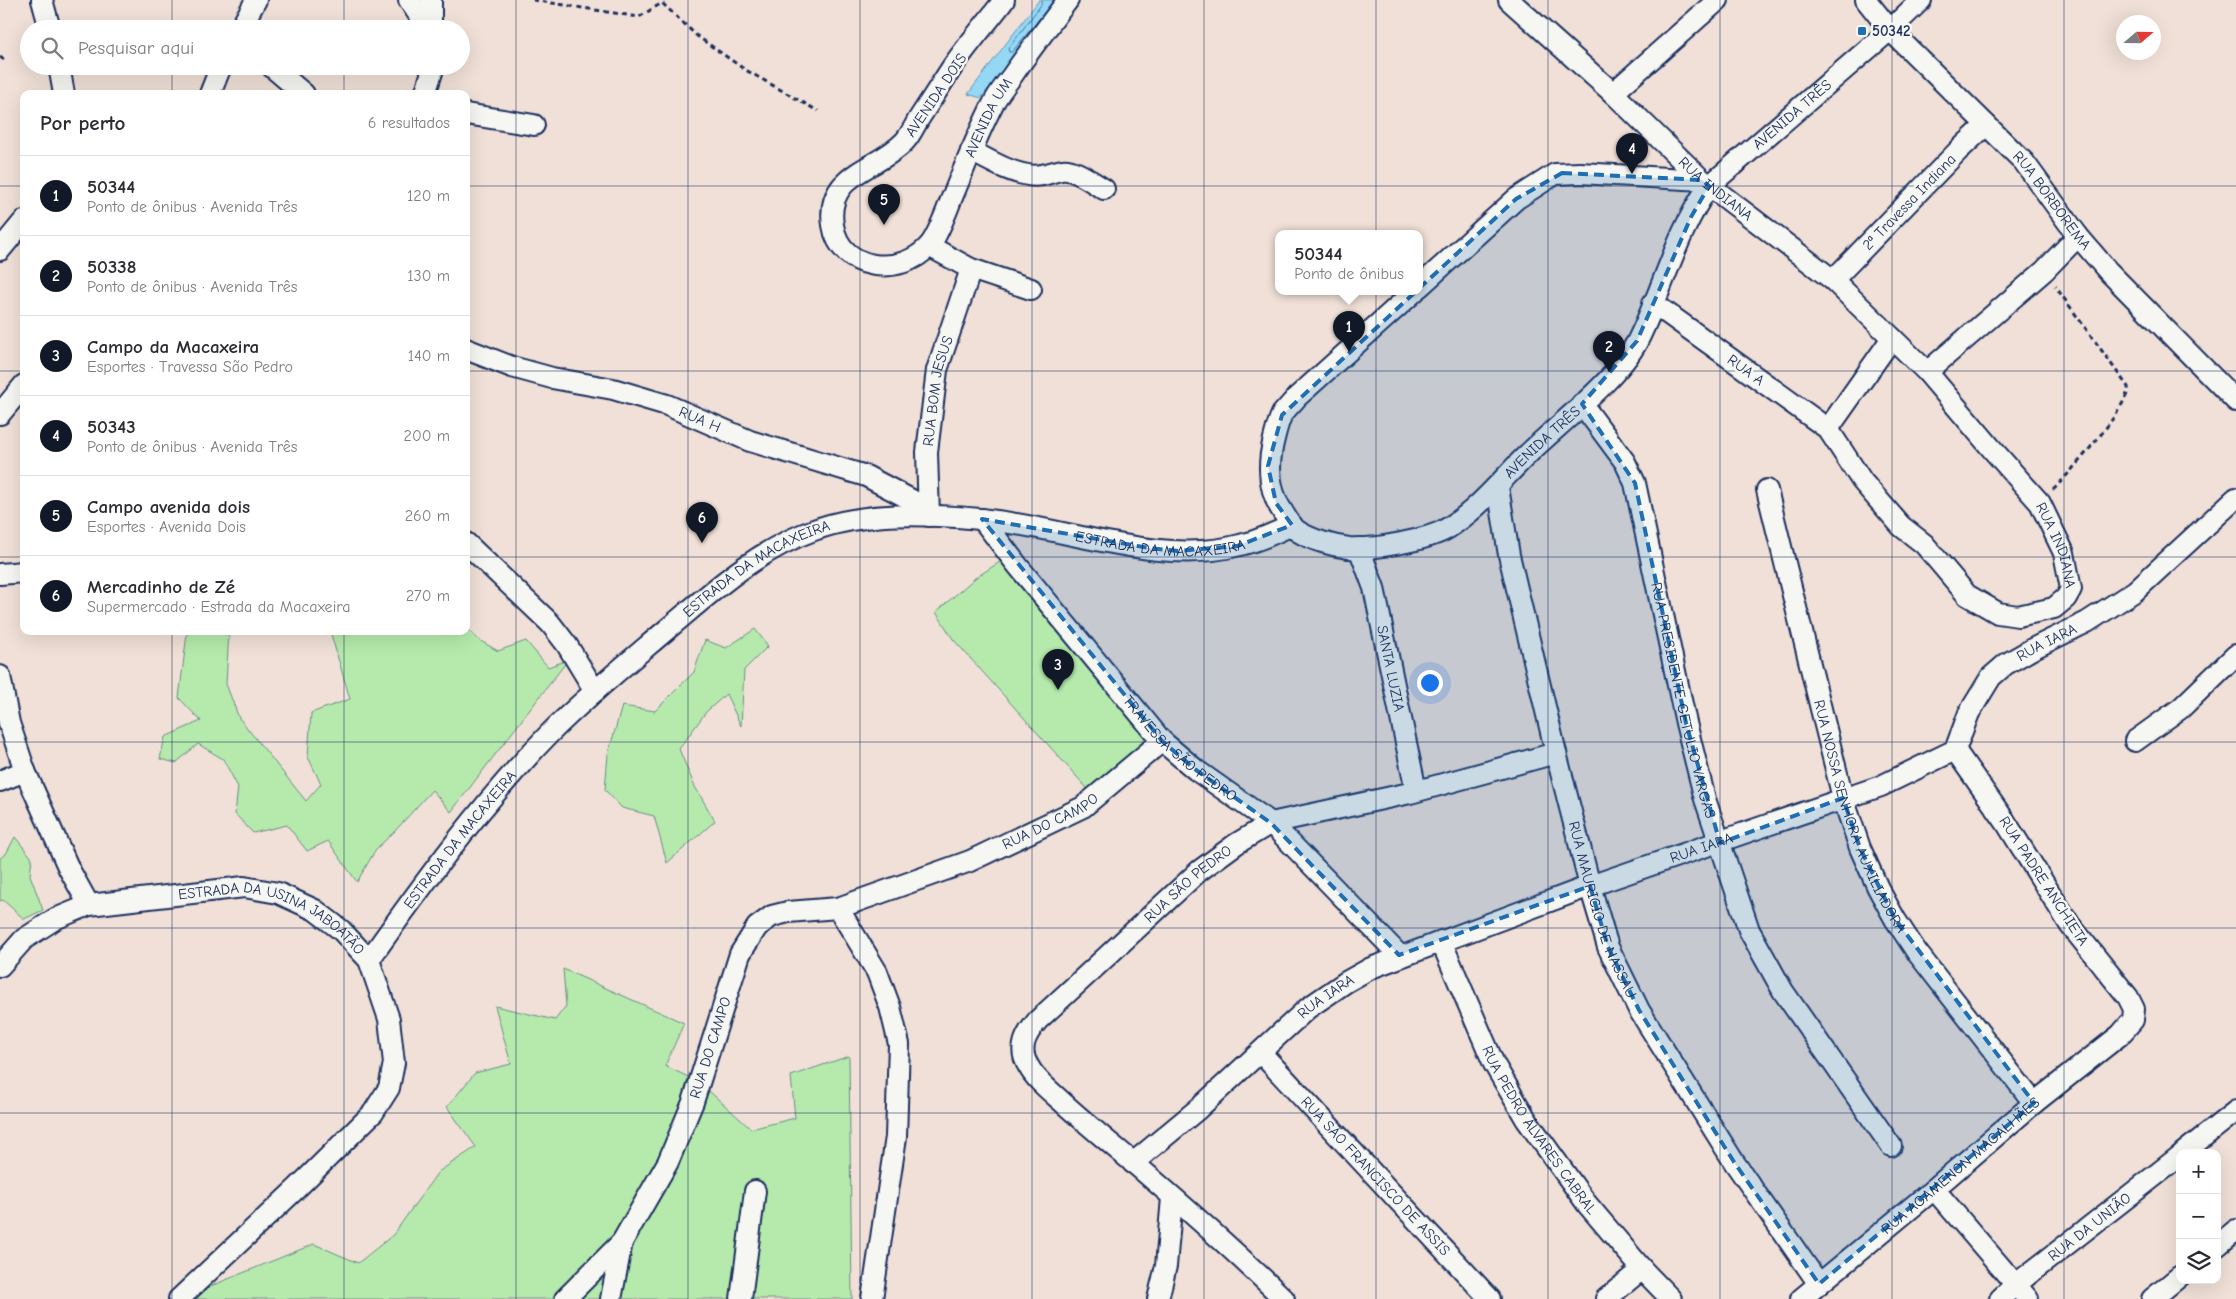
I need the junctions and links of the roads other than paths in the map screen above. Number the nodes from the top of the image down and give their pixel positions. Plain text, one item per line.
1 (42, 0) edge
2 (256, 0) edge
3 (409, 0) edge
4 (431, 0) edge
5 (1004, 0) edge
6 (1068, 0) edge
7 (1509, 0) edge
8 (1718, 0) edge
9 (1866, 0) edge
10 (1921, 0) edge
11 (48, 20) edge
12 (245, 20) edge
13 (423, 20) edge
14 (430, 20) edge
15 (1890, 30) junction
16 (61, 75) edge
17 (217, 75) edge
18 (282, 75) edge
19 (431, 75) edge
20 (63, 90) edge
21 (212, 90) edge
22 (299, 90) edge
23 (426, 90) edge
24 (1613, 93) junction
25 (470, 115) edge
26 (534, 125) dead end
27 (1986, 125) junction
28 (971, 151) junction
29 (1705, 183) junction
30 (1104, 189) dead end
31 (20, 226) edge
32 (2078, 236) junction
33 (929, 246) junction
34 (0, 250) edge
35 (971, 269) junction
36 (1833, 280) junction
37 (1423, 283) edge
38 (1031, 289) dead end
39 (1411, 295) edge
40 (1653, 303) junction
41 (1892, 338) junction
42 (470, 351) edge
43 (1927, 372) junction
44 (20, 391) edge
45 (2236, 401) edge
46 (1582, 404) junction
47 (0, 414) edge
48 (1832, 435) junction
49 (1498, 487) junction
50 (1767, 490) dead end
51 (2236, 498) edge
52 (928, 512) junction
53 (982, 519) junction
54 (1292, 525) junction
55 (470, 547) edge
56 (1359, 548) junction
57 (20, 572) edge
58 (0, 574) edge
59 (2236, 655) edge
60 (0, 676) edge
61 (595, 691) junction
62 (1162, 741) junction
63 (2135, 741) dead end
64 (1955, 750) junction
65 (1556, 753) junction
66 (25, 771) junction
67 (0, 781) edge
68 (1416, 791) junction
69 (1843, 798) junction
70 (1271, 823) junction
71 (1720, 843) junction
72 (1590, 886) junction
73 (89, 905) junction
74 (838, 908) junction
75 (1441, 941) junction
76 (1399, 955) junction
77 (369, 960) junction
78 (0, 966) edge
79 (2120, 1035) joint
80 (1261, 1053) junction
81 (2034, 1103) junction
82 (2236, 1111) edge
83 (1891, 1146) dead end
84 (2189, 1149) edge
85 (2176, 1159) edge
86 (1133, 1163) junction
87 (1934, 1190) junction
88 (756, 1191) dead end
89 (1172, 1198) junction
90 (2236, 1230) edge
91 (622, 1242) junction
92 (2221, 1243) edge
93 (1642, 1269) junction
94 (2176, 1279) edge
95 (1819, 1284) junction
96 (2022, 1292) edge
97 (179, 1299) edge
98 (566, 1299) edge
99 (611, 1299) edge
100 (740, 1299) edge
101 (872, 1299) edge
102 (1158, 1299) edge
103 (1284, 1299) edge
104 (1490, 1299) edge
105 (1606, 1299) edge
106 (1671, 1299) edge
107 (1801, 1299) edge
108 (2000, 1299) edge
109 (2152, 1299) edge

1 - 11 street
2 - 12 street
3 - 13 street
4 - 14 street
5 - 33 street, AVENIDA DOIS
6 - 28 street, AVENIDA UM
7 - 24 street, RUA INDIANA
8 - 24 street
9 - 15 street, RUA BORBOREMA
10 - 15 street, AVENIDA TRÊS
15 - 27 street, RUA BORBOREMA
15 - 29 street, AVENIDA TRÊS
16 - 20 street
17 - 21 street
18 - 22 street
19 - 23 street
24 - 29 street, RUA INDIANA
25 - 26 street
27 - 32 street, RUA BORBOREMA
27 - 36 street, 2ª Travessa Indiana
28 - 30 street
28 - 33 street, AVENIDA UM
29 - 36 street, RUA INDIANA
29 - 37 street
29 - 40 street, AVENIDA TRÊS
31 - 34 street
32 - 43 street
32 - 45 street, RUA BORBOREMA
33 - 35 street
35 - 38 street
35 - 52 street, RUA BOM JESUS
36 - 41 street, RUA INDIANA
39 - 54 street, AVENIDA TRÊS
40 - 46 street, AVENIDA TRÊS
40 - 48 street, RUA A
41 - 43 street, RUA INDIANA
41 - 48 street
42 - 52 street, RUA H
43 - 48 street, RUA INDIANA
44 - 47 street
46 - 49 street, AVENIDA TRÊS
46 - 71 street, RUA PRESIDENTE GETULIO VARGAS
49 - 56 street, AVENIDA TRÊS
49 - 65 street, RUA MAURICIO DE NASSAU
50 - 69 street, RUA NOSSA SENHORA AUXILIADORA
51 - 64 street, RUA IARA
52 - 53 street, ESTRADA DA MACAXEIRA
52 - 61 street, ESTRADA DA MACAXEIRA
53 - 54 street, ESTRADA DA MACAXEIRA
53 - 62 street, TRAVESSA SÃO PEDRO
54 - 56 street, AVENIDA TRÊS
55 - 61 street
56 - 68 street, SANTA LUZIA
57 - 58 street
59 - 63 street
60 - 66 street
61 - 77 street, ESTRADA DA MACAXEIRA
62 - 70 street, TRAVESSA SÃO PEDRO
62 - 74 street, RUA DO CAMPO
64 - 69 street, RUA IARA
64 - 79 street, RUA PADRE ANCHIETA
65 - 68 street, RUA SÃO PEDRO
65 - 72 street, RUA MAURICIO DE NASSAU
66 - 67 street
66 - 73 street
68 - 70 street, RUA SÃO PEDRO
69 - 71 street, RUA IARA
69 - 81 street, RUA NOSSA SENHORA AUXILIADORA
70 - 76 street, TRAVESSA SÃO PEDRO
70 - 86 street, RUA SÃO PEDRO
71 - 72 street, RUA IARA
71 - 83 street, RUA PRESIDENTE GETULIO VARGAS
72 - 75 street, RUA IARA
72 - 95 street, RUA MAURICIO DE NASSAU
73 - 77 street, ESTRADA DA USINA JABOATÃO
73 - 78 street, ESTRADA DA USINA JABOATÃO
74 - 91 street, RUA DO CAMPO
74 - 101 street
75 - 76 street, RUA IARA
75 - 93 street, RUA PEDRO ÁLVARES CABRAL
76 - 80 street, RUA IARA
77 - 97 street, ESTRADA DA USINA JABOATÃO
79 - 81 street, RUA AGAMENON MAGALHÃES
80 - 86 street, RUA IARA
80 - 104 street, RUA SÃO FRANCISCO DE ASSIS
81 - 87 street, RUA AGAMENON MAGALHÃES
82 - 84 street
85 - 96 street, RUA DA UNIÃO
86 - 89 street, RUA SÃO PEDRO
87 - 95 street, RUA AGAMENON MAGALHÃES
87 - 96 street
88 - 100 street
89 - 102 street
89 - 103 street, RUA SÃO PEDRO
90 - 92 street
91 - 98 street, RUA DO CAMPO
91 - 99 street, RUA DO CAMPO
93 - 105 street
93 - 106 street, RUA PEDRO ÁLVARES CABRAL
94 - 109 street
95 - 107 street, RUA AGAMENON MAGALHÃES
96 - 108 street, RUA DA UNIÃO

